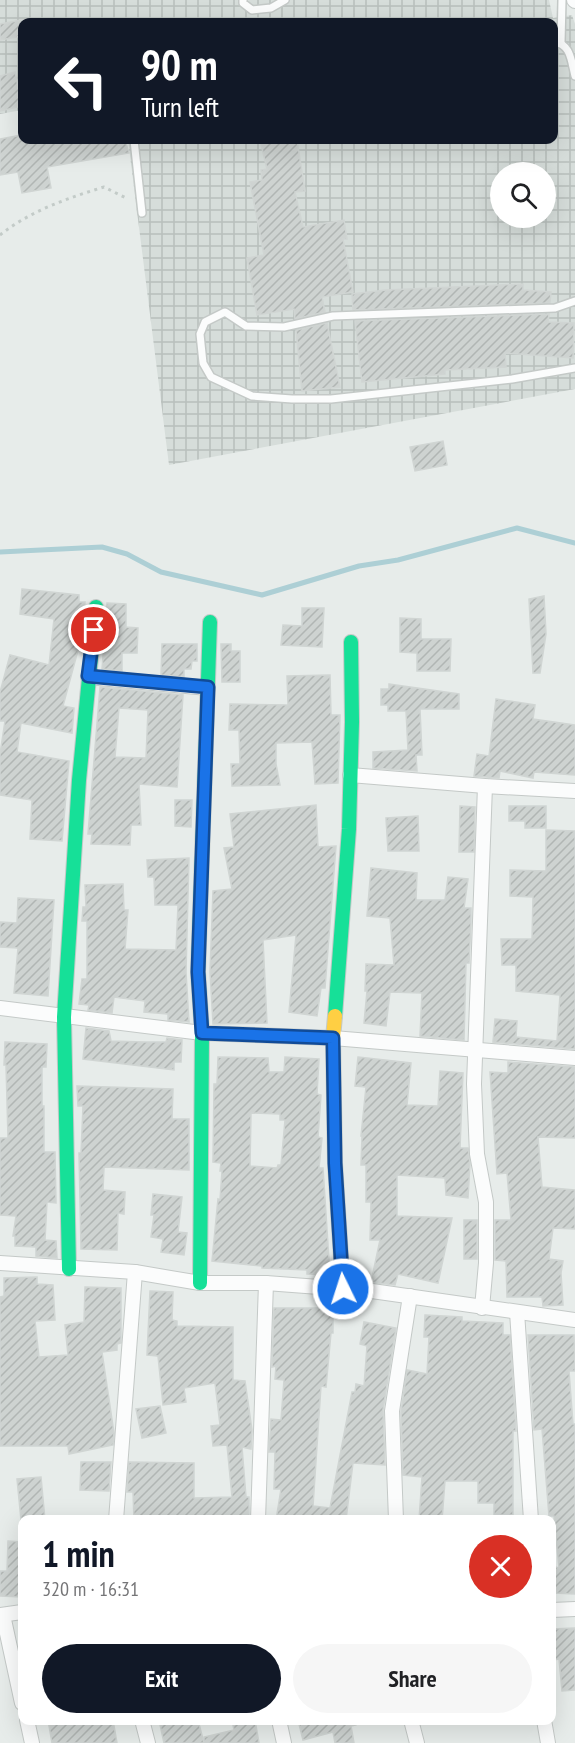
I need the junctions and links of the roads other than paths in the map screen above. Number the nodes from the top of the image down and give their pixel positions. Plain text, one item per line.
1 (243, 0) edge
2 (285, 0) edge
3 (562, 0) edge
4 (558, 34) edge
5 (558, 44) edge
6 (575, 76) edge
7 (134, 144) edge
8 (142, 213) road end
9 (575, 301) edge
10 (575, 368) edge
11 (96, 607) dead end
12 (210, 622) dead end
13 (351, 642) dead end
14 (88, 676) junction
15 (208, 687) junction
16 (350, 775) junction
17 (485, 786) junction
18 (575, 791) edge
19 (0, 1008) edge
20 (64, 1017) junction
21 (202, 1033) junction
22 (333, 1038) junction
23 (476, 1050) junction
24 (575, 1058) edge
25 (0, 1263) edge
26 (69, 1269) junction
27 (135, 1272) junction
28 (200, 1283) junction
29 (266, 1283) junction
30 (343, 1289) junction
31 (410, 1296) junction
32 (482, 1308) junction
33 (517, 1312) junction
34 (575, 1320) edge
35 (116, 1515) edge
36 (258, 1515) edge
37 (396, 1515) edge
38 (531, 1515) edge
39 (575, 1609) edge
40 (556, 1610) edge
41 (18, 1613) edge
42 (2, 1615) edge
43 (18, 1685) edge
44 (28, 1725) edge
45 (143, 1725) edge
46 (280, 1725) edge
47 (412, 1725) edge
48 (545, 1725) edge
49 (32, 1743) edge
50 (148, 1743) edge
51 (284, 1743) edge
52 (417, 1743) edge
53 (548, 1743) edge

1 - 2 lane
3 - 4 lane
5 - 6 lane
7 - 8 lane
9 - 10 lane
11 - 14 street
12 - 15 street
13 - 16 street
14 - 15 street
14 - 20 street
15 - 21 street
16 - 17 street
16 - 22 street
17 - 18 street
17 - 23 street
19 - 20 street
20 - 21 street
20 - 26 street
21 - 22 street
21 - 28 street
22 - 23 street
22 - 30 street
23 - 24 street
23 - 32 street
25 - 26 street
26 - 27 street
27 - 28 street
27 - 35 street
28 - 29 street
29 - 30 street
29 - 36 street
30 - 31 street
31 - 32 street
31 - 37 street
32 - 33 street
33 - 34 street
33 - 38 street
39 - 40 street
41 - 42 street
42 - 43 street
44 - 49 street
45 - 50 street
46 - 51 street
47 - 52 street
48 - 53 street

